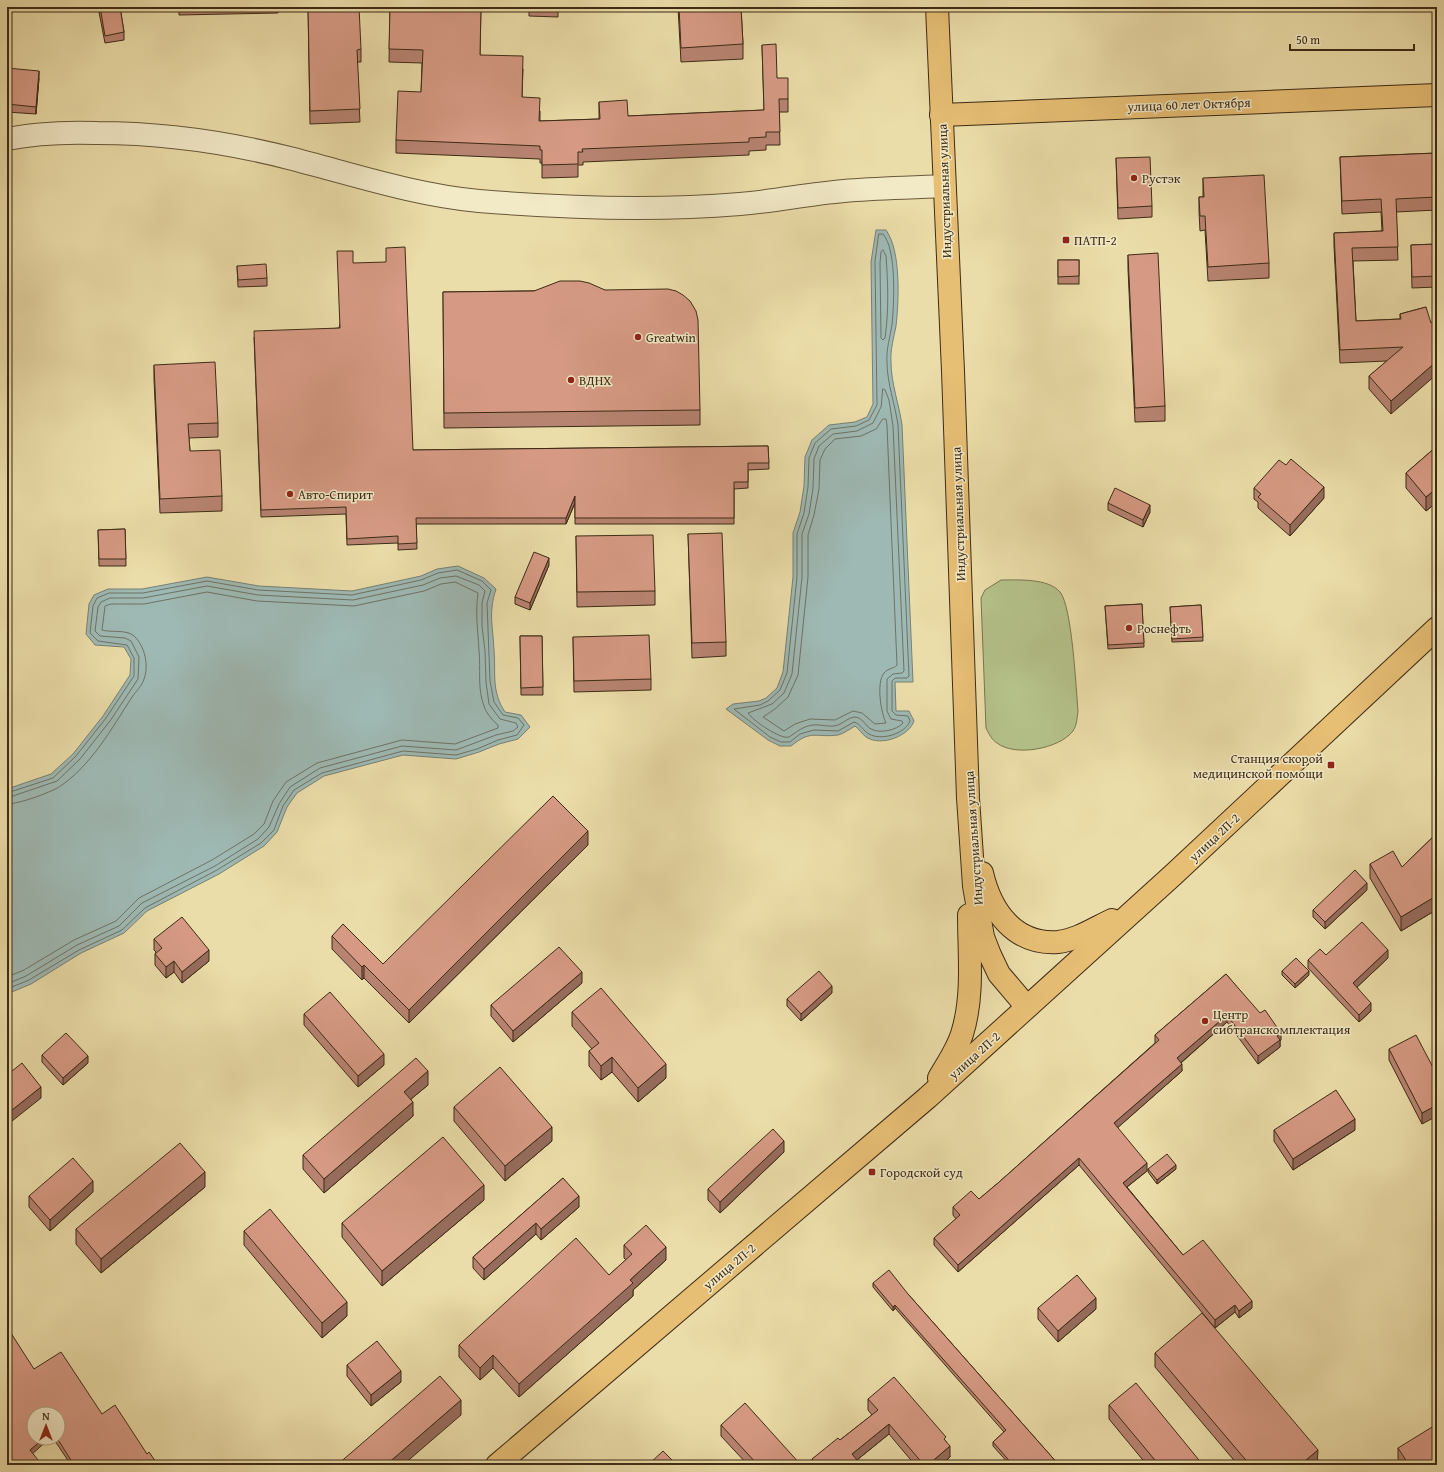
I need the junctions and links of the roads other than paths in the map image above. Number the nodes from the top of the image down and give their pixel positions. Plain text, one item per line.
1 (937, 7) edge
2 (1437, 95) edge
3 (941, 115) junction
4 (7, 140) edge
5 (943, 186) junction
6 (1437, 628) edge
7 (968, 798) junction
8 (1138, 906) junction
9 (1027, 1007) junction
10 (927, 1098) junction
11 (497, 1465) edge

1 - 3 main road, Индустриальная улица
2 - 3 main road, улица 60 лет Октября
3 - 5 main road, Индустриальная улица
4 - 5 street
5 - 7 main road, Индустриальная улица
6 - 8 main road, улица 2П-2
7 - 8 main road
7 - 9 main road, Индустриальная улица
7 - 10 main road
8 - 9 main road, улица 2П-2
9 - 10 main road, улица 2П-2
10 - 11 main road, улица 2П-2

